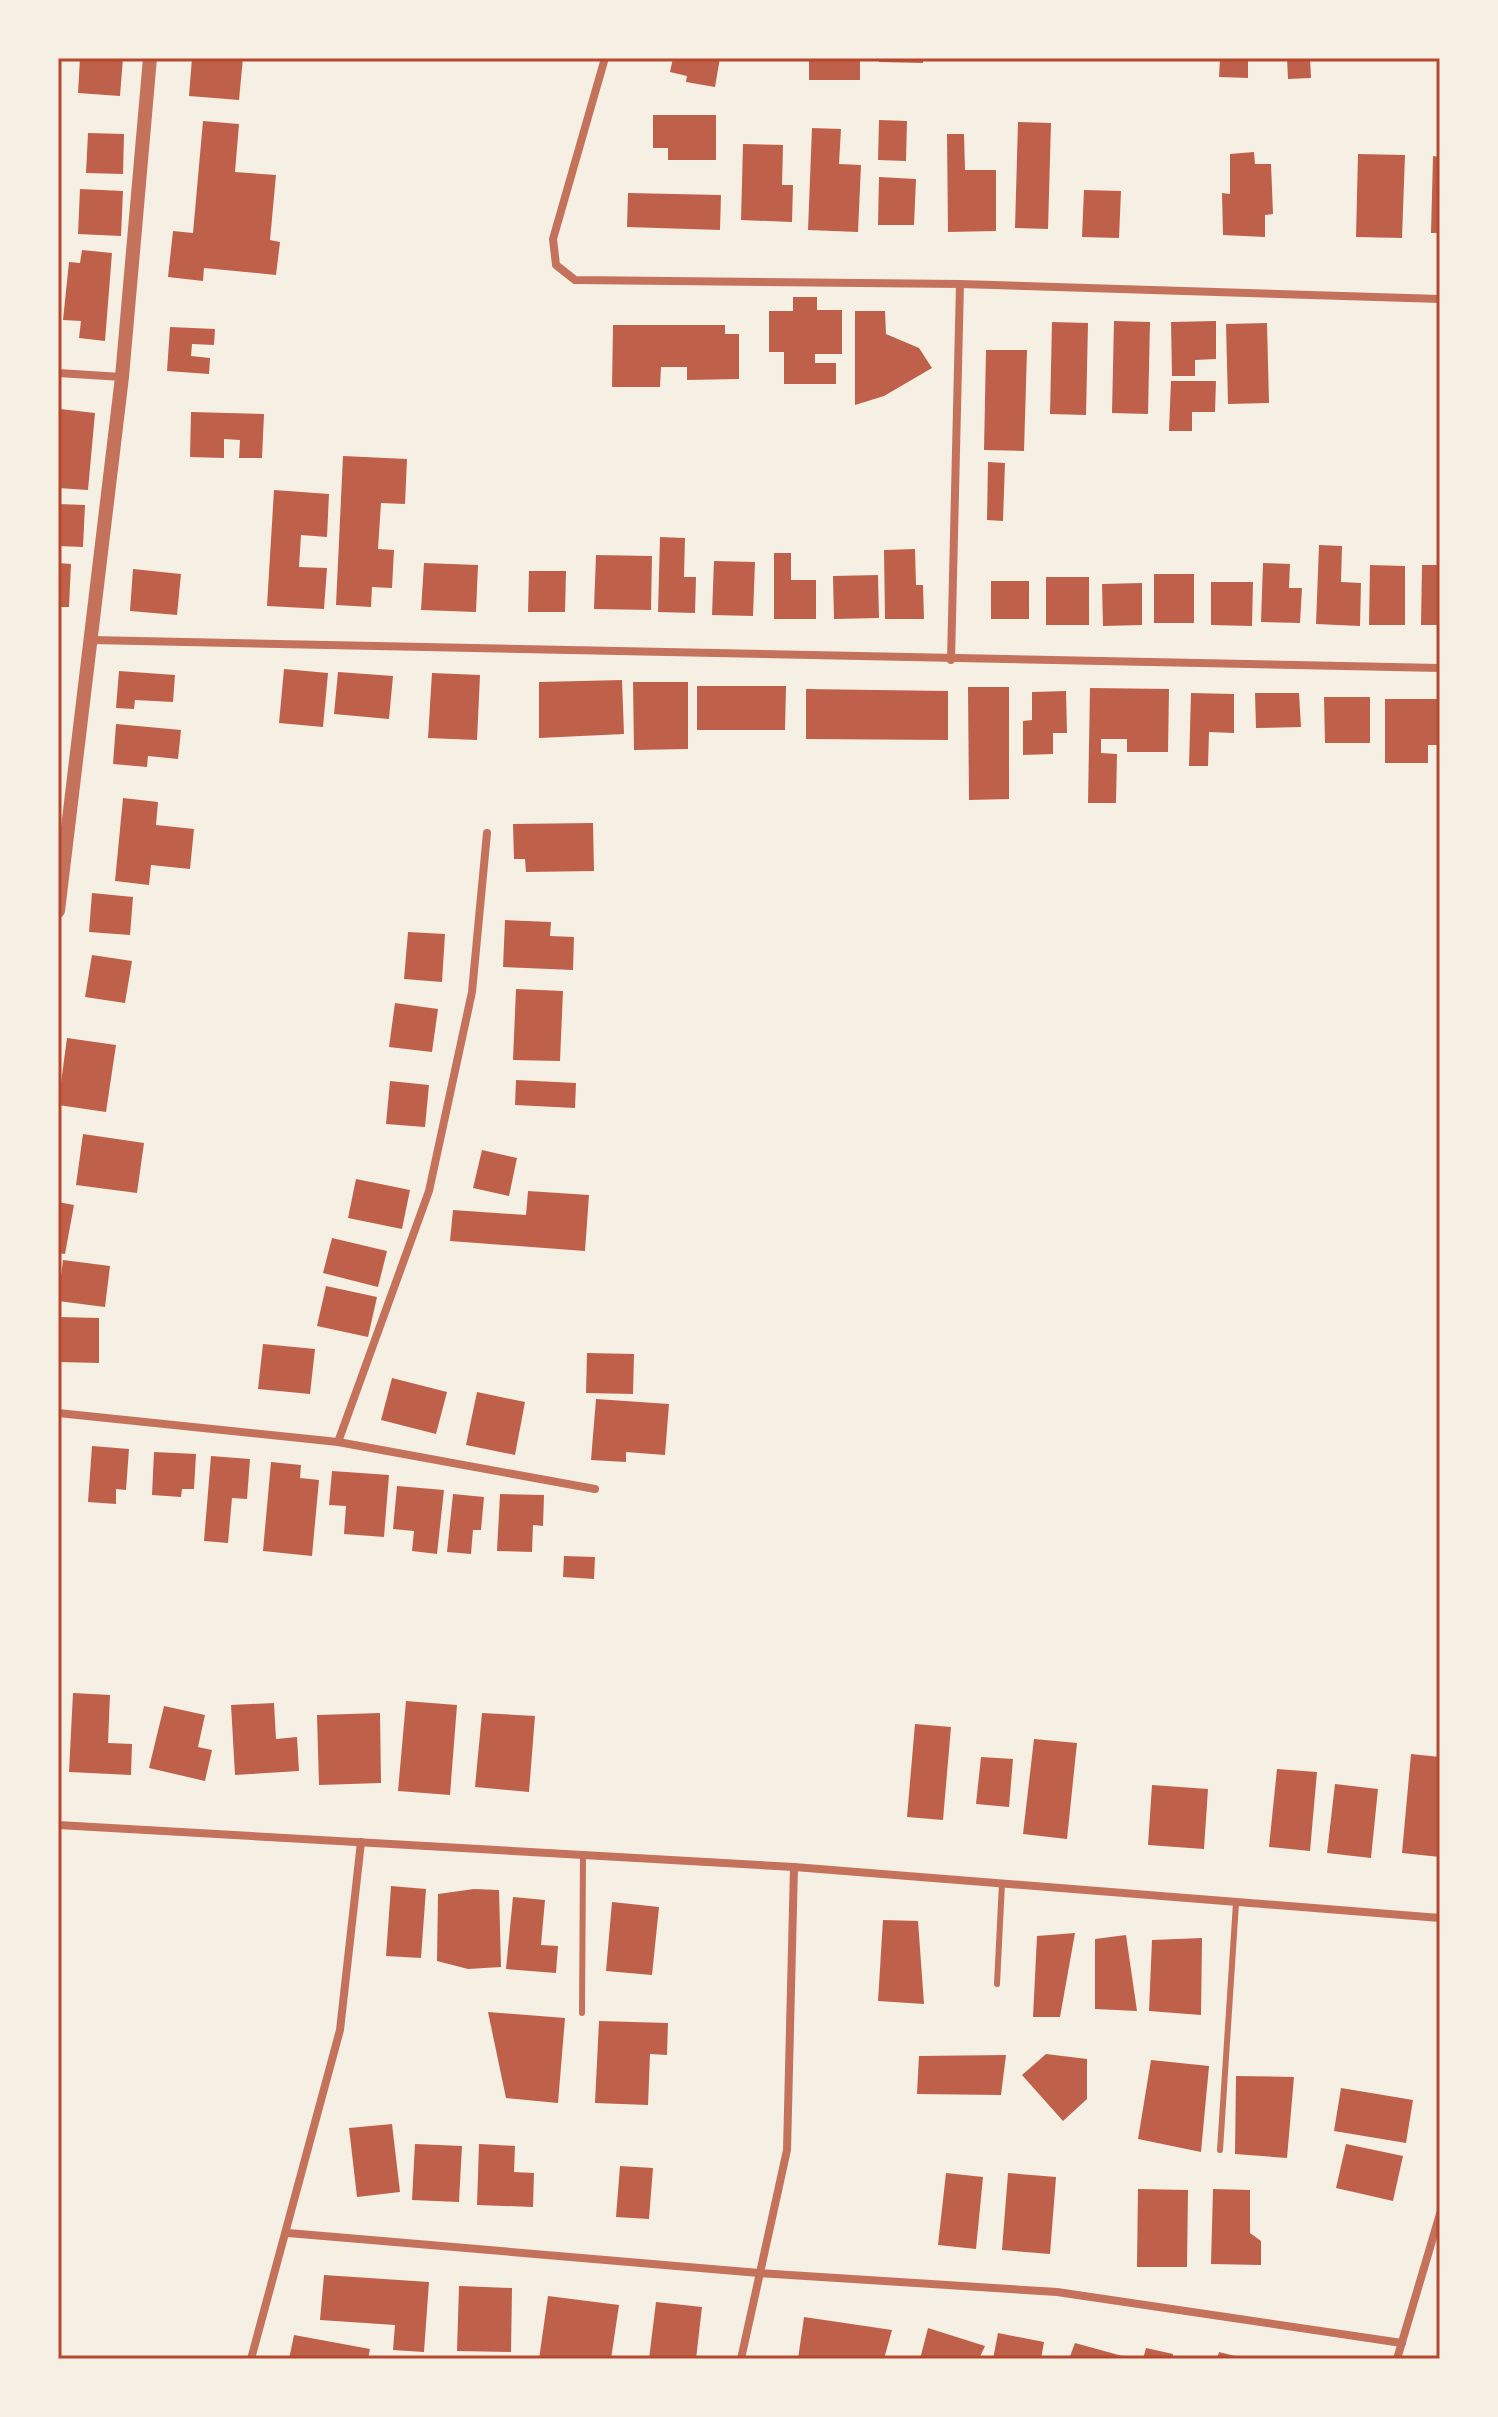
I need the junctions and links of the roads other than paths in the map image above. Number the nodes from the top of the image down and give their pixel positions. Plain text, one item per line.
1 (150, 58) edge
2 (605, 58) edge
3 (960, 284) junction
4 (1440, 299) edge
5 (58, 373) edge
6 (122, 377) junction
7 (91, 640) junction
8 (951, 660) junction
9 (1440, 668) edge
10 (487, 833) dead end
11 (60, 882) edge
12 (58, 911) edge
13 (58, 1413) edge
14 (338, 1442) junction
15 (595, 1489) dead end
16 (58, 1825) edge
17 (361, 1842) junction
18 (583, 1854) junction
19 (794, 1867) junction
20 (1002, 1883) junction
21 (1236, 1903) junction
22 (1440, 1918) edge
23 (997, 1984) dead end
24 (582, 2013) dead end
25 (1220, 2150) dead end
26 (1440, 2214) edge
27 (288, 2233) junction
28 (759, 2273) junction
29 (1402, 2343) junction
30 (251, 2359) edge
31 (741, 2359) edge
32 (1397, 2359) edge

1 - 6 street
2 - 3 street
3 - 4 street
3 - 8 street
5 - 6 street
6 - 7 street
7 - 8 street
7 - 11 street
8 - 9 street
10 - 14 street
11 - 12 street
13 - 14 street
14 - 15 street
16 - 17 street
17 - 18 street
17 - 27 street
18 - 19 street
18 - 24 lane
19 - 20 street
19 - 28 street
20 - 21 street
20 - 23 lane
21 - 22 street
21 - 25 lane
26 - 29 street
27 - 28 street
27 - 30 street
28 - 29 street
28 - 31 street
29 - 32 street

